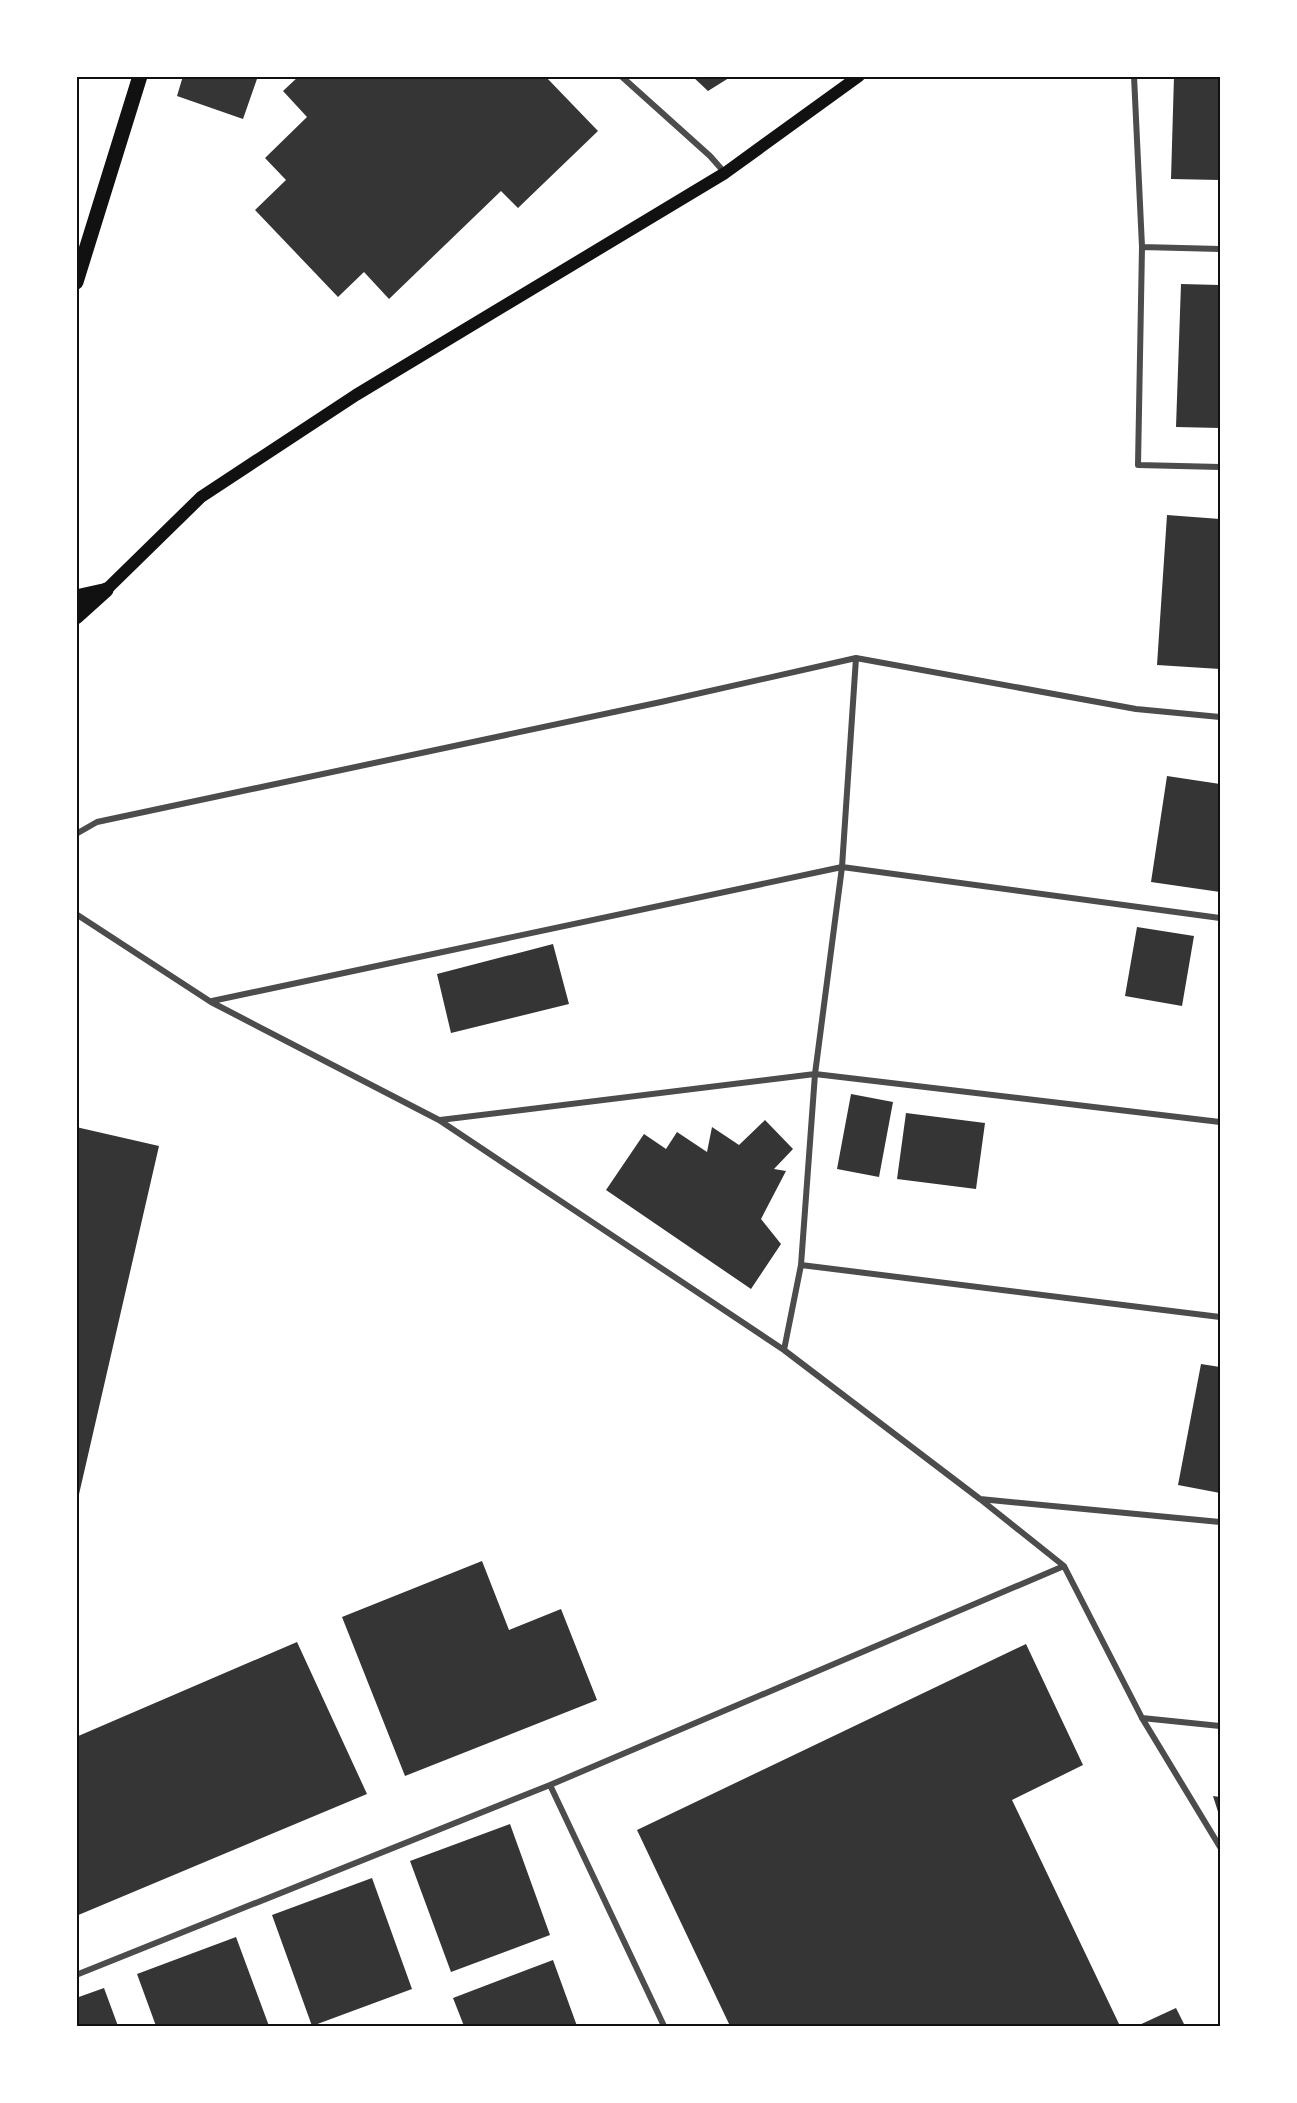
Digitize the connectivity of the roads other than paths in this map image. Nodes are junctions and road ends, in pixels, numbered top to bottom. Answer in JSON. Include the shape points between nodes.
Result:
{"nodes":[{"id":1,"x":140,"y":76,"type":"edge"},
{"id":2,"x":621,"y":76,"type":"edge"},
{"id":3,"x":1134,"y":76,"type":"edge"},
{"id":4,"x":854,"y":78,"type":"edge"},
{"id":5,"x":725,"y":173,"type":"junction"},
{"id":6,"x":1142,"y":248,"type":"junction"},
{"id":7,"x":1221,"y":249,"type":"edge"},
{"id":8,"x":76,"y":282,"type":"edge"},
{"id":9,"x":1221,"y":467,"type":"edge"},
{"id":10,"x":106,"y":590,"type":"junction"},
{"id":11,"x":76,"y":597,"type":"edge"},
{"id":12,"x":76,"y":617,"type":"edge"},
{"id":13,"x":856,"y":658,"type":"junction"},
{"id":14,"x":1221,"y":717,"type":"edge"},
{"id":15,"x":76,"y":834,"type":"edge"},
{"id":16,"x":842,"y":867,"type":"junction"},
{"id":17,"x":76,"y":914,"type":"edge"},
{"id":18,"x":1221,"y":918,"type":"edge"},
{"id":19,"x":212,"y":1002,"type":"junction"},
{"id":20,"x":815,"y":1074,"type":"junction"},
{"id":21,"x":439,"y":1120,"type":"junction"},
{"id":22,"x":1221,"y":1122,"type":"edge"},
{"id":23,"x":801,"y":1265,"type":"junction"},
{"id":24,"x":1221,"y":1317,"type":"edge"},
{"id":25,"x":784,"y":1350,"type":"junction"},
{"id":26,"x":980,"y":1499,"type":"junction"},
{"id":27,"x":1221,"y":1522,"type":"edge"},
{"id":28,"x":1064,"y":1566,"type":"junction"},
{"id":29,"x":1142,"y":1718,"type":"junction"},
{"id":30,"x":1221,"y":1726,"type":"edge"},
{"id":31,"x":550,"y":1785,"type":"junction"},
{"id":32,"x":1221,"y":1847,"type":"edge"},
{"id":33,"x":76,"y":1975,"type":"edge"},
{"id":34,"x":664,"y":2026,"type":"edge"}],
"edges":[{"from":1,"to":8,"type":"main road"},
{"from":2,"to":5,"type":"street"},
{"from":3,"to":6,"type":"street"},
{"from":4,"to":5,"type":"main road"},
{"from":5,"to":10,"type":"main road","via":[[356,394],[201,497]]},
{"from":6,"to":7,"type":"street"},
{"from":6,"to":9,"type":"street","via":[[1138,465]]},
{"from":10,"to":11,"type":"main road"},
{"from":10,"to":12,"type":"main road"},
{"from":13,"to":14,"type":"street","via":[[1136,709]]},
{"from":13,"to":15,"type":"street","via":[[97,822]]},
{"from":13,"to":16,"type":"street"},
{"from":16,"to":18,"type":"street"},
{"from":16,"to":19,"type":"street"},
{"from":16,"to":20,"type":"street"},
{"from":17,"to":19,"type":"street"},
{"from":19,"to":21,"type":"street"},
{"from":20,"to":21,"type":"street"},
{"from":20,"to":22,"type":"street"},
{"from":20,"to":23,"type":"street"},
{"from":21,"to":25,"type":"street"},
{"from":23,"to":24,"type":"street"},
{"from":23,"to":25,"type":"street"},
{"from":25,"to":26,"type":"street"},
{"from":26,"to":27,"type":"street"},
{"from":26,"to":28,"type":"street"},
{"from":28,"to":29,"type":"street"},
{"from":28,"to":31,"type":"street"},
{"from":29,"to":30,"type":"street"},
{"from":29,"to":32,"type":"street"},
{"from":31,"to":33,"type":"street"},
{"from":31,"to":34,"type":"street"}]}
